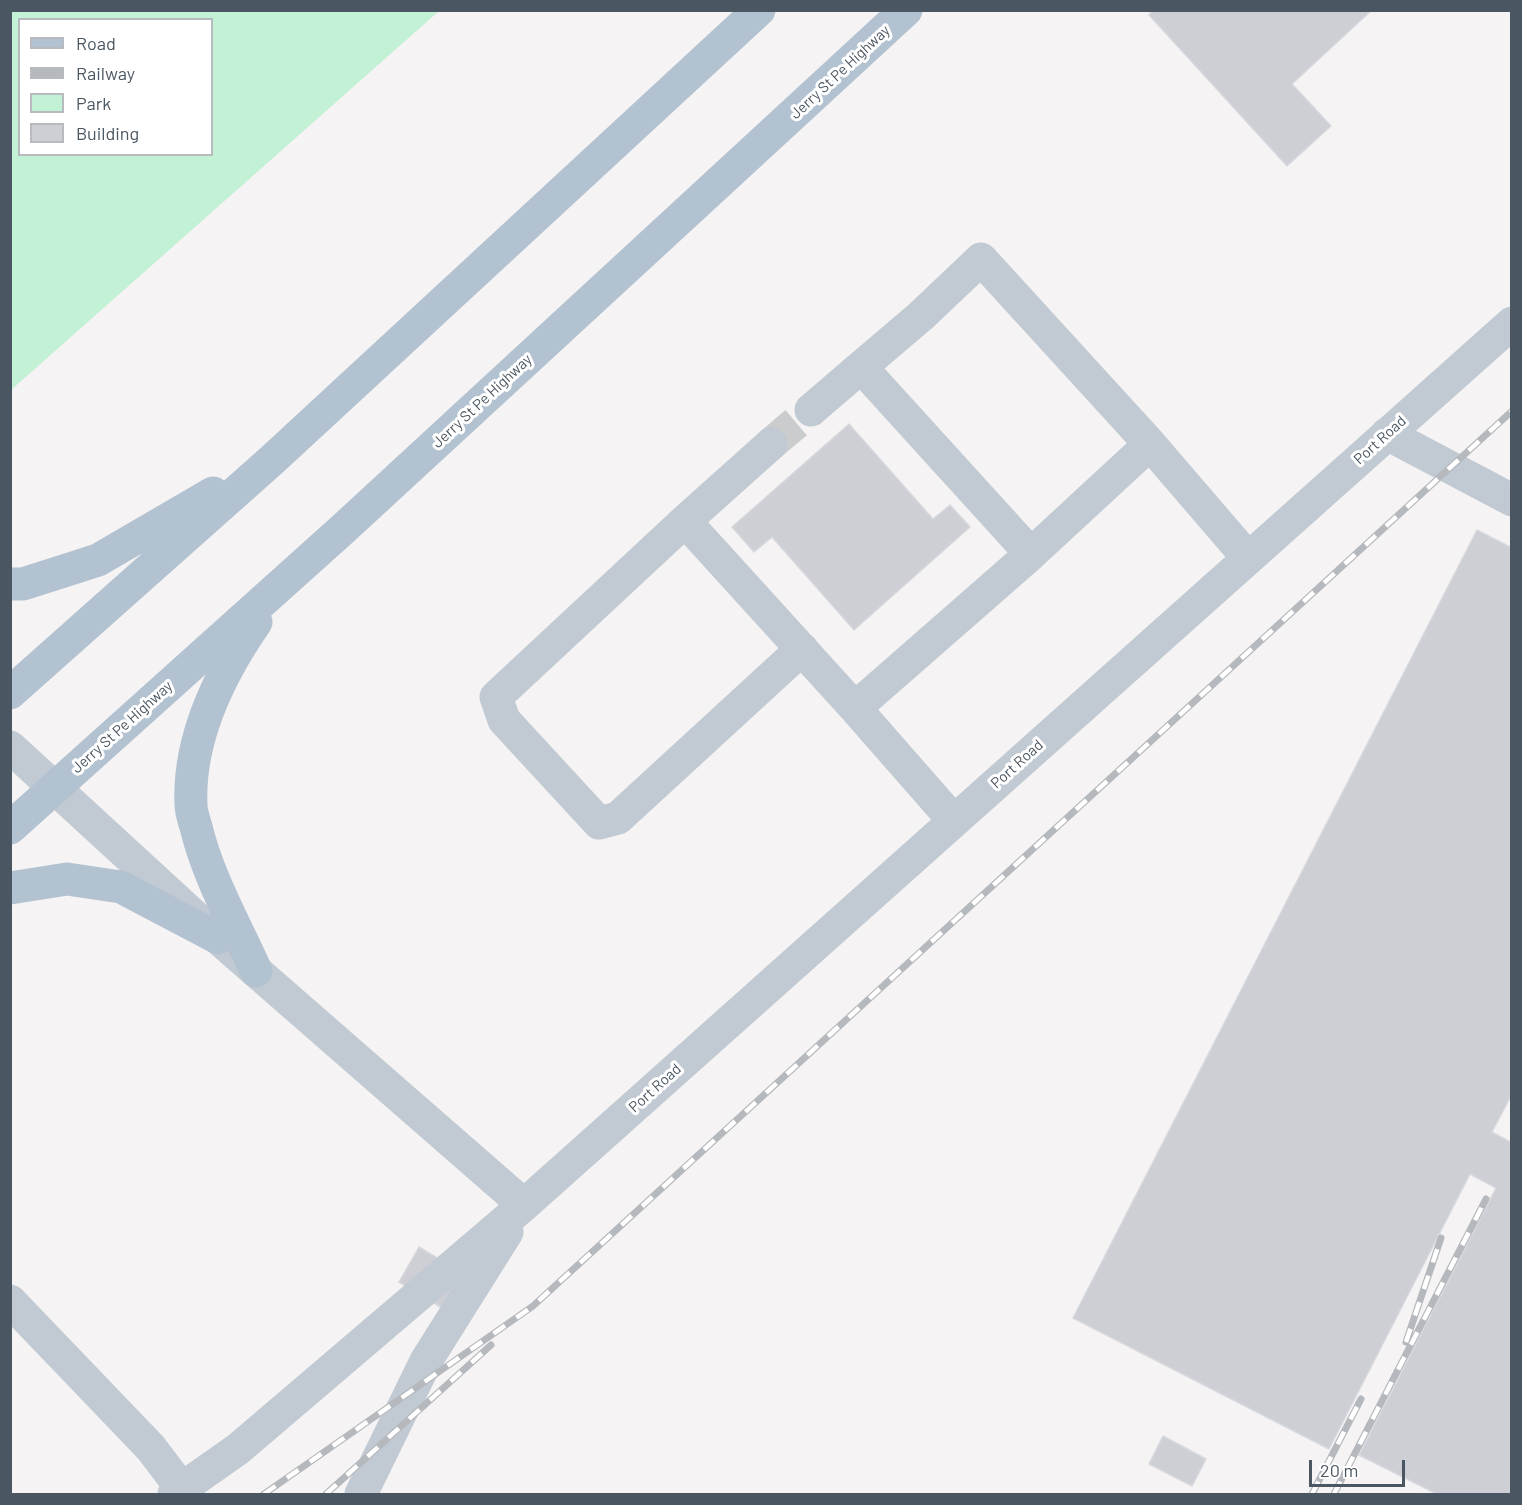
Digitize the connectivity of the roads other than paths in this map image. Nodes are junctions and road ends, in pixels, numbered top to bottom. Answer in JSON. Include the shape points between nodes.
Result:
{"nodes":[{"id":1,"x":759,"y":10,"type":"edge"},
{"id":2,"x":906,"y":10,"type":"edge"},
{"id":3,"x":1512,"y":323,"type":"edge"},
{"id":4,"x":861,"y":367,"type":"junction"},
{"id":5,"x":811,"y":410,"type":"tunnel mouth"},
{"id":6,"x":1387,"y":434,"type":"junction"},
{"id":7,"x":771,"y":444,"type":"tunnel mouth"},
{"id":8,"x":1150,"y":444,"type":"junction"},
{"id":9,"x":272,"y":460,"type":"junction"},
{"id":10,"x":1512,"y":500,"type":"edge"},
{"id":11,"x":685,"y":521,"type":"junction"},
{"id":12,"x":343,"y":529,"type":"junction"},
{"id":13,"x":1031,"y":554,"type":"junction"},
{"id":14,"x":1248,"y":558,"type":"junction"},
{"id":15,"x":10,"y":584,"type":"edge"},
{"id":16,"x":802,"y":649,"type":"junction"},
{"id":17,"x":10,"y":693,"type":"edge"},
{"id":18,"x":855,"y":708,"type":"junction"},
{"id":19,"x":10,"y":747,"type":"edge"},
{"id":20,"x":55,"y":787,"type":"junction"},
{"id":21,"x":954,"y":821,"type":"junction"},
{"id":22,"x":10,"y":828,"type":"edge"},
{"id":23,"x":10,"y":888,"type":"edge"},
{"id":24,"x":218,"y":939,"type":"junction"},
{"id":25,"x":256,"y":971,"type":"junction"},
{"id":26,"x":524,"y":1205,"type":"junction"},
{"id":27,"x":10,"y":1301,"type":"edge"},
{"id":28,"x":178,"y":1492,"type":"edge"},
{"id":29,"x":361,"y":1494,"type":"edge"}],
"edges":[{"from":1,"to":9,"type":"main road"},
{"from":2,"to":12,"type":"main road","name":"Jerry St Pe Highway"},
{"from":3,"to":6,"type":"street","name":"Port Road"},
{"from":4,"to":5,"type":"street"},
{"from":4,"to":8,"type":"street","via":[[981,259]]},
{"from":4,"to":13,"type":"street"},
{"from":6,"to":10,"type":"street"},
{"from":6,"to":14,"type":"street","name":"Port Road"},
{"from":7,"to":11,"type":"street"},
{"from":8,"to":13,"type":"street"},
{"from":8,"to":14,"type":"street"},
{"from":9,"to":15,"type":"main road","via":[[98,560],[23,584]]},
{"from":9,"to":17,"type":"main road"},
{"from":11,"to":16,"type":"street"},
{"from":11,"to":16,"type":"street","via":[[496,697],[504,720],[599,823],[618,818]]},
{"from":12,"to":20,"type":"main road","name":"Jerry St Pe Highway"},
{"from":12,"to":25,"type":"main road","via":[[255,623],[204,718],[194,768],[191,806],[202,851]]},
{"from":13,"to":18,"type":"street"},
{"from":14,"to":21,"type":"street","name":"Port Road"},
{"from":16,"to":18,"type":"street"},
{"from":18,"to":21,"type":"street"},
{"from":19,"to":20,"type":"street"},
{"from":20,"to":22,"type":"main road","name":"Jerry St Pe Highway"},
{"from":20,"to":24,"type":"street"},
{"from":21,"to":26,"type":"street","name":"Port Road"},
{"from":23,"to":24,"type":"main road","via":[[67,879],[121,887]]},
{"from":24,"to":25,"type":"street"},
{"from":25,"to":26,"type":"street"},
{"from":26,"to":28,"type":"street","via":[[238,1449]]},
{"from":26,"to":29,"type":"street","via":[[426,1361]]},
{"from":27,"to":28,"type":"street","via":[[151,1448]]}]}
